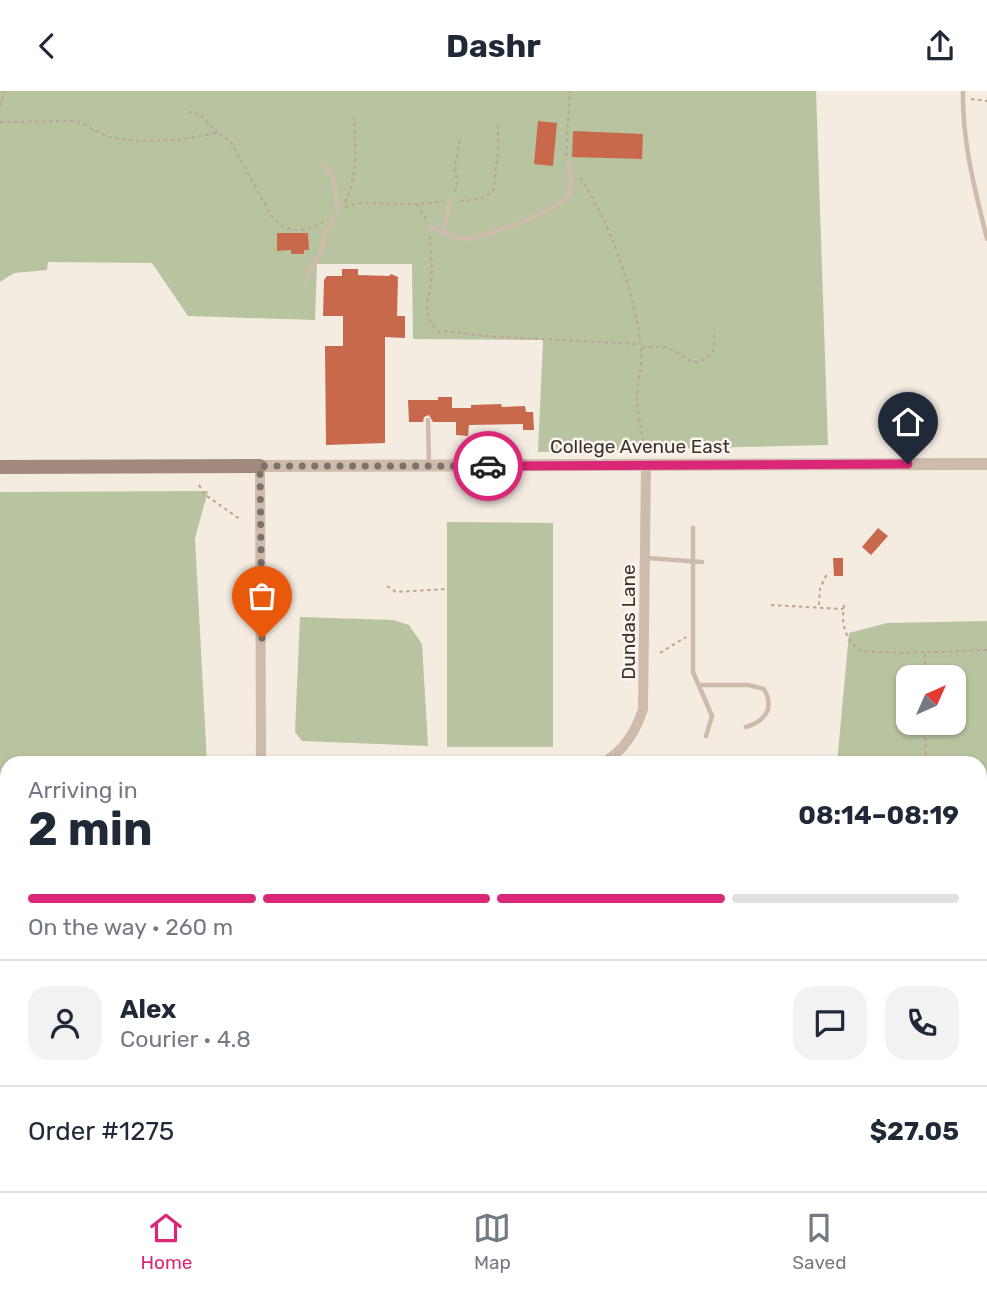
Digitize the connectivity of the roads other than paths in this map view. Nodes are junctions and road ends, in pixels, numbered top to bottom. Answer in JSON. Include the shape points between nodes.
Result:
{"nodes":[{"id":1,"x":963,"y":91,"type":"edge"},
{"id":2,"x":323,"y":163,"type":"dead end"},
{"id":3,"x":569,"y":163,"type":"road end"},
{"id":4,"x":452,"y":199,"type":"road end"},
{"id":5,"x":338,"y":211,"type":"road end"},
{"id":6,"x":332,"y":216,"type":"road end"},
{"id":7,"x":430,"y":227,"type":"road end"},
{"id":8,"x":443,"y":230,"type":"junction"},
{"id":9,"x":987,"y":239,"type":"edge"},
{"id":10,"x":306,"y":281,"type":"dead end"},
{"id":11,"x":428,"y":420,"type":"dead end"},
{"id":12,"x":987,"y":464,"type":"edge"},
{"id":13,"x":646,"y":465,"type":"junction"},
{"id":14,"x":260,"y":466,"type":"junction"},
{"id":15,"x":0,"y":467,"type":"edge"},
{"id":16,"x":429,"y":467,"type":"junction"},
{"id":17,"x":693,"y":528,"type":"dead end"},
{"id":18,"x":646,"y":558,"type":"junction"},
{"id":19,"x":694,"y":562,"type":"junction"},
{"id":20,"x":702,"y":562,"type":"dead end"},
{"id":21,"x":700,"y":685,"type":"junction"},
{"id":22,"x":746,"y":727,"type":"dead end"},
{"id":23,"x":706,"y":736,"type":"dead end"},
{"id":24,"x":261,"y":756,"type":"edge"},
{"id":25,"x":611,"y":756,"type":"edge"}],
"edges":[{"from":1,"to":9,"type":"lane","via":[[970,166]]},
{"from":2,"to":5,"type":"lane","via":[[333,177]]},
{"from":3,"to":8,"type":"lane","via":[[567,197],[547,209],[501,231],[464,239]]},
{"from":4,"to":8,"type":"lane"},
{"from":6,"to":10,"type":"lane","via":[[321,254]]},
{"from":7,"to":8,"type":"lane"},
{"from":11,"to":16,"type":"lane"},
{"from":12,"to":13,"type":"street","name":"College Avenue East"},
{"from":13,"to":16,"type":"street","name":"College Avenue East"},
{"from":13,"to":18,"type":"street","name":"Dundas Lane"},
{"from":14,"to":15,"type":"main road","name":"College Avenue East"},
{"from":14,"to":16,"type":"street","name":"College Avenue East"},
{"from":14,"to":24,"type":"street"},
{"from":17,"to":19,"type":"lane"},
{"from":18,"to":19,"type":"lane"},
{"from":18,"to":25,"type":"street","name":"Dundas Lane","via":[[643,709],[623,747]]},
{"from":19,"to":20,"type":"lane"},
{"from":19,"to":21,"type":"lane","via":[[693,672]]},
{"from":21,"to":22,"type":"lane","via":[[764,689],[769,710],[760,722]]},
{"from":21,"to":23,"type":"lane","via":[[712,716]]}]}
